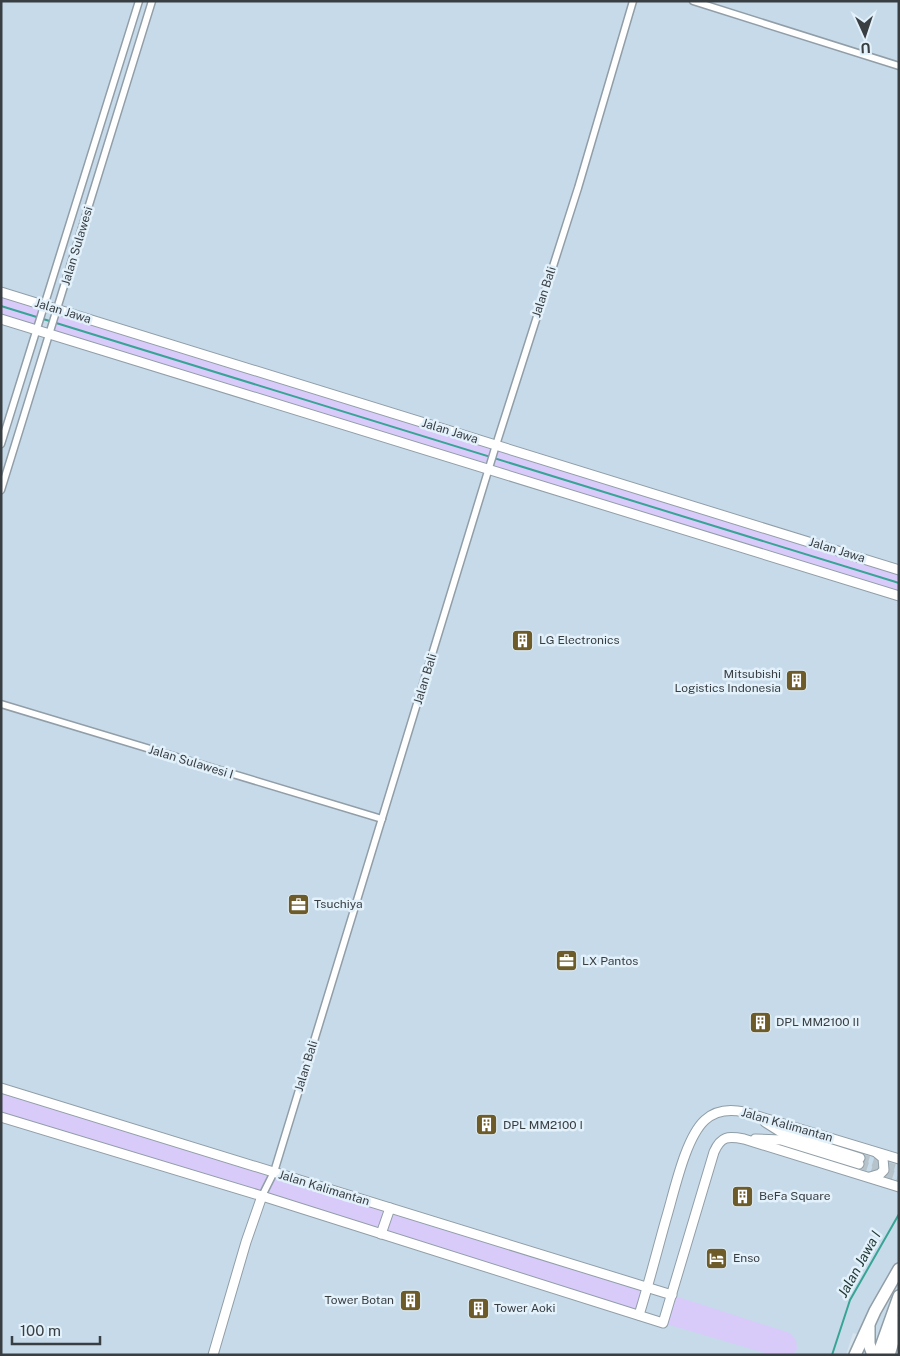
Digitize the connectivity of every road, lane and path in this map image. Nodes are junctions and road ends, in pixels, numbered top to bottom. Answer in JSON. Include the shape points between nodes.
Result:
{"nodes":[{"id":1,"x":139,"y":1,"type":"edge"},
{"id":2,"x":152,"y":1,"type":"edge"},
{"id":3,"x":633,"y":1,"type":"edge"},
{"id":4,"x":693,"y":1,"type":"edge"},
{"id":5,"x":899,"y":66,"type":"edge"},
{"id":6,"x":1,"y":292,"type":"edge"},
{"id":7,"x":44,"y":308,"type":"junction"},
{"id":8,"x":56,"y":312,"type":"junction"},
{"id":9,"x":1,"y":319,"type":"edge"},
{"id":10,"x":38,"y":328,"type":"junction"},
{"id":11,"x":50,"y":332,"type":"junction"},
{"id":12,"x":1,"y":444,"type":"edge"},
{"id":13,"x":495,"y":447,"type":"junction"},
{"id":14,"x":490,"y":466,"type":"junction"},
{"id":15,"x":1,"y":490,"type":"edge"},
{"id":16,"x":899,"y":570,"type":"edge"},
{"id":17,"x":899,"y":596,"type":"edge"},
{"id":18,"x":1,"y":704,"type":"edge"},
{"id":19,"x":382,"y":819,"type":"junction"},
{"id":20,"x":1,"y":1088,"type":"edge"},
{"id":21,"x":752,"y":1114,"type":"junction"},
{"id":22,"x":1,"y":1117,"type":"edge"},
{"id":23,"x":744,"y":1139,"type":"junction"},
{"id":24,"x":875,"y":1151,"type":"junction"},
{"id":25,"x":899,"y":1159,"type":"edge"},
{"id":26,"x":274,"y":1172,"type":"junction"},
{"id":27,"x":866,"y":1176,"type":"junction"},
{"id":28,"x":899,"y":1186,"type":"edge"},
{"id":29,"x":262,"y":1196,"type":"junction"},
{"id":30,"x":390,"y":1208,"type":"junction"},
{"id":31,"x":382,"y":1234,"type":"junction"},
{"id":32,"x":899,"y":1270,"type":"edge"},
{"id":33,"x":647,"y":1288,"type":"junction"},
{"id":34,"x":672,"y":1296,"type":"junction"},
{"id":35,"x":899,"y":1296,"type":"edge"},
{"id":36,"x":639,"y":1315,"type":"junction"},
{"id":37,"x":899,"y":1321,"type":"edge"},
{"id":38,"x":869,"y":1324,"type":"junction"},
{"id":39,"x":899,"y":1336,"type":"edge"},
{"id":40,"x":213,"y":1355,"type":"edge"},
{"id":41,"x":855,"y":1355,"type":"edge"},
{"id":42,"x":873,"y":1355,"type":"edge"},
{"id":43,"x":878,"y":1355,"type":"edge"},
{"id":44,"x":889,"y":1355,"type":"edge"},
{"id":45,"x":893,"y":1355,"type":"edge"}],
"edges":[{"from":1,"to":7,"type":"street","name":"Jalan Sulawesi"},
{"from":2,"to":8,"type":"street","name":"Jalan Sulawesi"},
{"from":3,"to":13,"type":"street","name":"Jalan Bali","via":[[578,188]]},
{"from":4,"to":5,"type":"street"},
{"from":6,"to":7,"type":"street","name":"Jalan Jawa"},
{"from":7,"to":8,"type":"street","name":"Jalan Jawa"},
{"from":7,"to":10,"type":"street","name":"Jalan Sulawesi"},
{"from":8,"to":11,"type":"street","name":"Jalan Sulawesi"},
{"from":8,"to":13,"type":"street","name":"Jalan Jawa"},
{"from":9,"to":10,"type":"street","name":"Jalan Jawa"},
{"from":10,"to":11,"type":"street","name":"Jalan Jawa"},
{"from":10,"to":12,"type":"street","name":"Jalan Sulawesi"},
{"from":11,"to":14,"type":"street","name":"Jalan Jawa"},
{"from":11,"to":15,"type":"street","name":"Jalan Sulawesi"},
{"from":13,"to":14,"type":"street","name":"Jalan Bali"},
{"from":13,"to":16,"type":"street","name":"Jalan Jawa"},
{"from":14,"to":17,"type":"street","name":"Jalan Jawa"},
{"from":14,"to":19,"type":"street","name":"Jalan Bali"},
{"from":18,"to":19,"type":"street","name":"Jalan Sulawesi I"},
{"from":19,"to":26,"type":"street","name":"Jalan Bali"},
{"from":20,"to":26,"type":"street","name":"Jalan Kalimantan"},
{"from":21,"to":23,"type":"street","via":[[784,1134],[859,1162],[781,1140]]},
{"from":21,"to":24,"type":"street","name":"Jalan Kalimantan"},
{"from":21,"to":33,"type":"street","name":"Jalan Kalimantan","via":[[732,1110],[718,1112],[705,1119],[697,1129],[676,1182]]},
{"from":22,"to":29,"type":"street","name":"Jalan Kalimantan"},
{"from":23,"to":27,"type":"street","name":"Jalan Kalimantan"},
{"from":23,"to":34,"type":"street","name":"Jalan Kalimantan","via":[[732,1137],[718,1144]]},
{"from":24,"to":25,"type":"street","name":"Jalan Kalimantan"},
{"from":24,"to":27,"type":"street","via":[[883,1158],[884,1170],[876,1176]]},
{"from":26,"to":29,"type":"street","name":"Jalan Bali"},
{"from":26,"to":30,"type":"street","name":"Jalan Kalimantan"},
{"from":27,"to":28,"type":"street","name":"Jalan Kalimantan"},
{"from":29,"to":31,"type":"street","name":"Jalan Kalimantan"},
{"from":29,"to":40,"type":"street","name":"Jalan Bali"},
{"from":30,"to":31,"type":"street"},
{"from":30,"to":33,"type":"street","name":"Jalan Kalimantan"},
{"from":31,"to":36,"type":"street","name":"Jalan Kalimantan"},
{"from":32,"to":38,"type":"highway"},
{"from":33,"to":34,"type":"street","name":"Jalan Kalimantan"},
{"from":33,"to":36,"type":"street","name":"Jalan Kalimantan"},
{"from":34,"to":36,"type":"street","name":"Jalan Kalimantan","via":[[663,1323]]},
{"from":35,"to":43,"type":"highway"},
{"from":37,"to":44,"type":"highway"},
{"from":38,"to":41,"type":"highway"},
{"from":38,"to":42,"type":"highway","via":[[869,1344]]},
{"from":39,"to":45,"type":"highway"}]}
